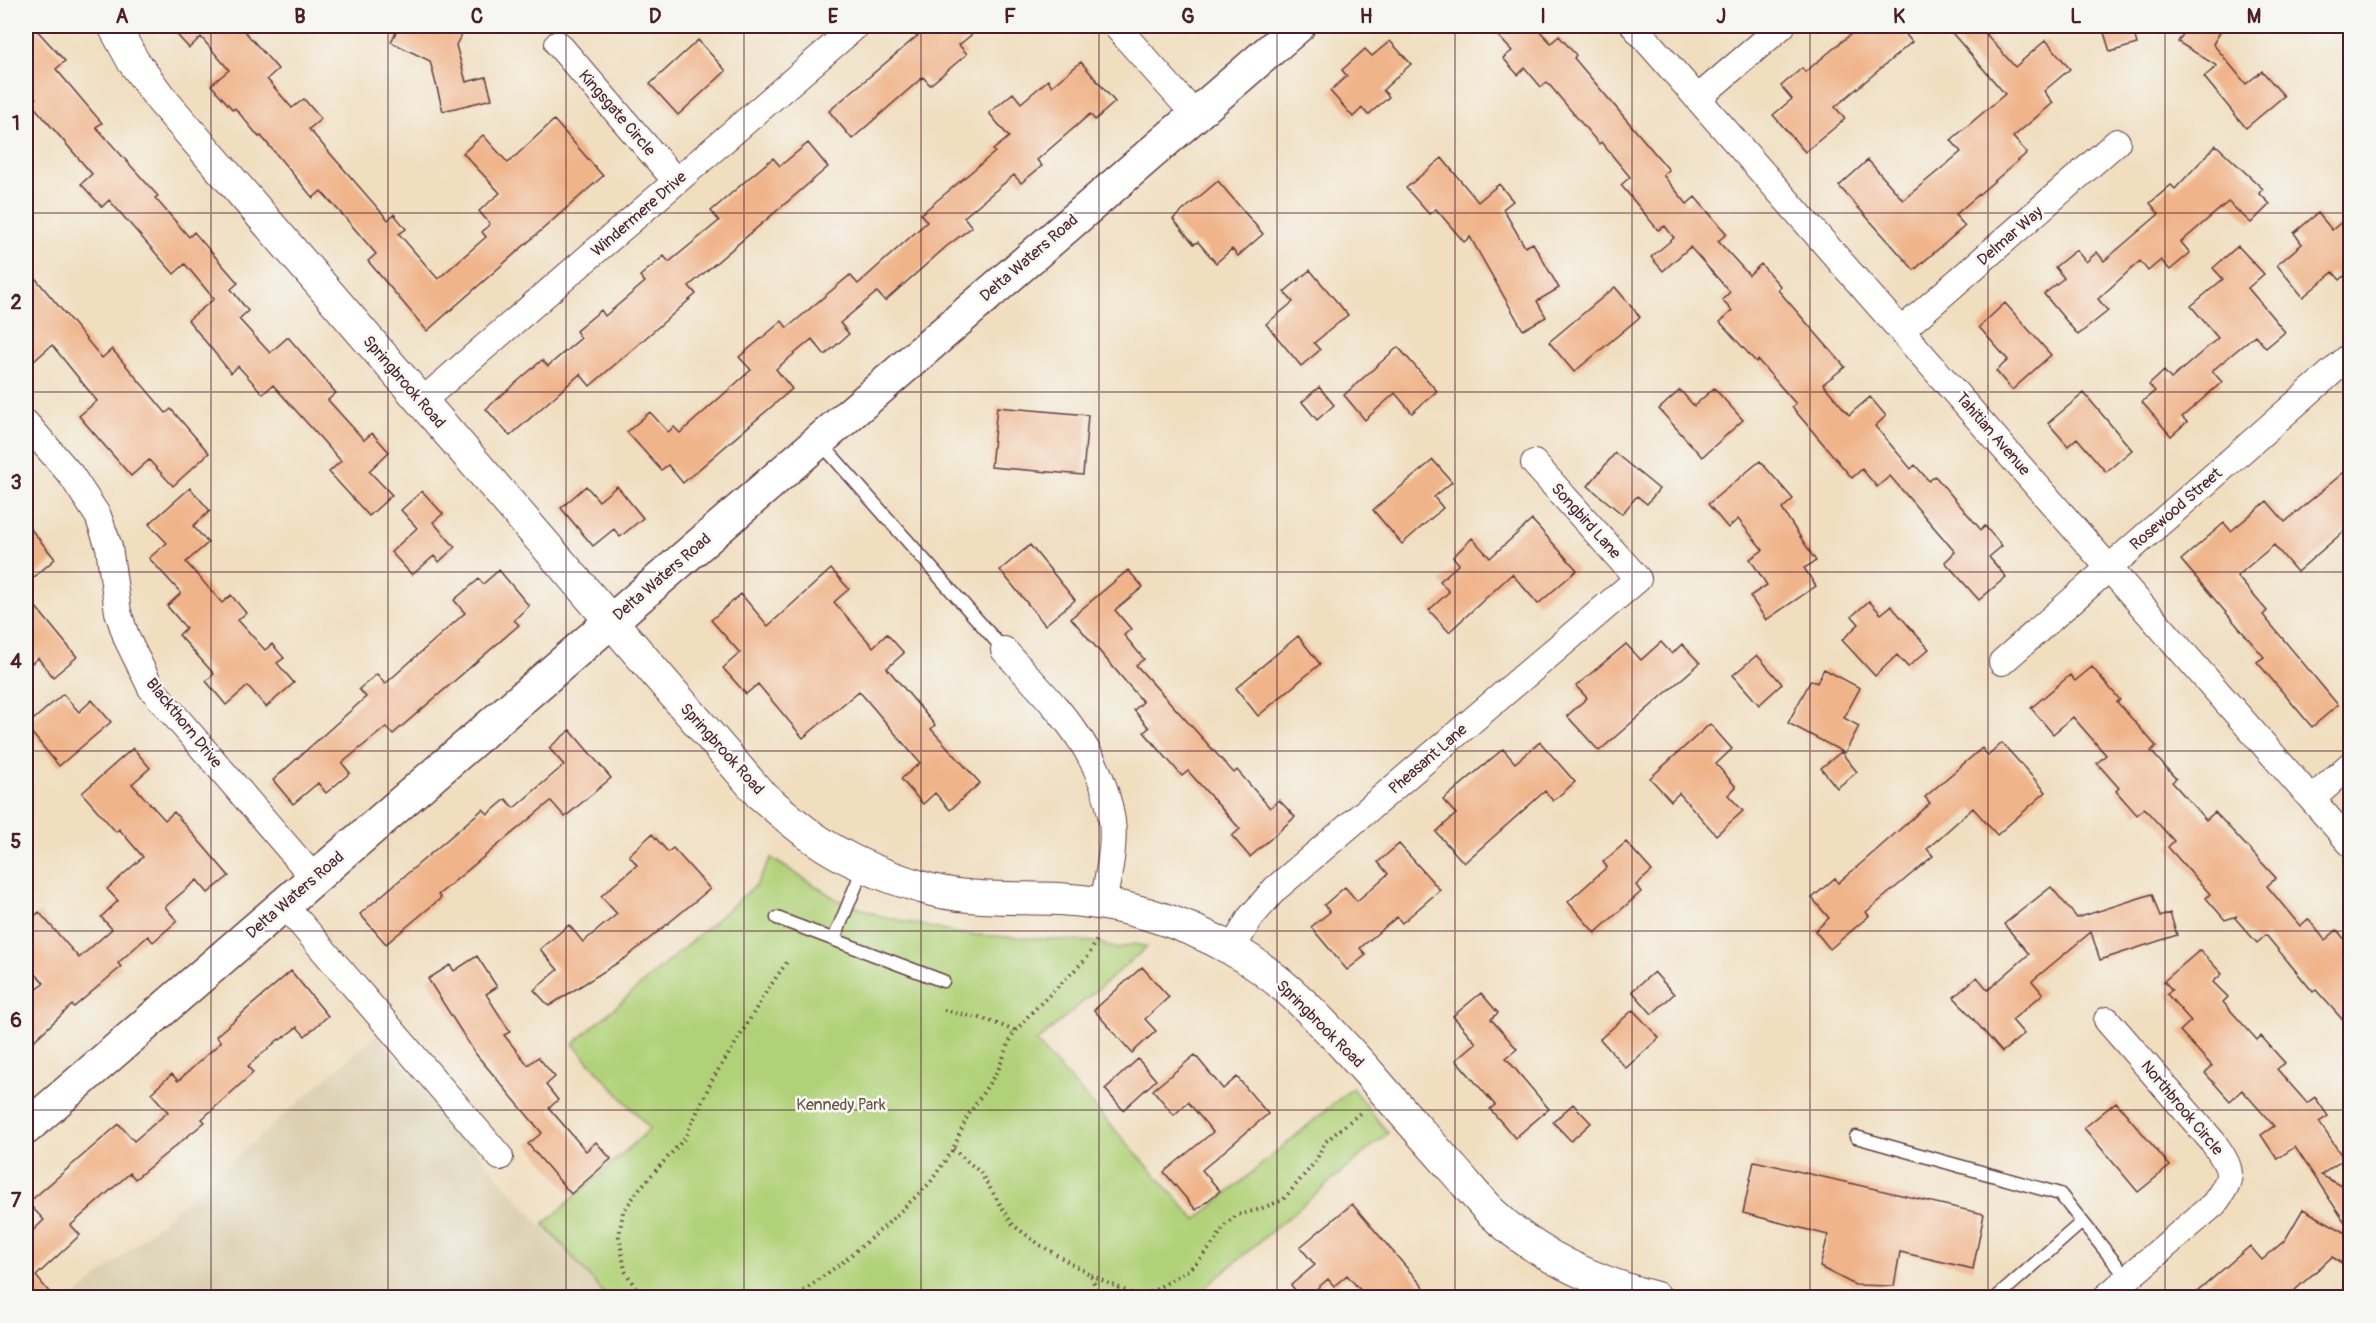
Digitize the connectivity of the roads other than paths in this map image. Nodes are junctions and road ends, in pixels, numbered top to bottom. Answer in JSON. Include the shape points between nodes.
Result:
{"nodes":[{"id":1,"x":114,"y":26,"type":"edge"},
{"id":2,"x":856,"y":26,"type":"edge"},
{"id":3,"x":1116,"y":26,"type":"edge"},
{"id":4,"x":1298,"y":26,"type":"edge"},
{"id":5,"x":1634,"y":26,"type":"edge"},
{"id":6,"x":1782,"y":26,"type":"edge"},
{"id":7,"x":558,"y":44,"type":"dead end"},
{"id":8,"x":1698,"y":98,"type":"junction"},
{"id":9,"x":1195,"y":115,"type":"junction"},
{"id":10,"x":2117,"y":142,"type":"dead end"},
{"id":11,"x":676,"y":181,"type":"junction"},
{"id":12,"x":1902,"y":330,"type":"junction"},
{"id":13,"x":2350,"y":356,"type":"edge"},
{"id":14,"x":422,"y":402,"type":"junction"},
{"id":15,"x":26,"y":424,"type":"edge"},
{"id":16,"x":819,"y":441,"type":"junction"},
{"id":17,"x":1534,"y":463,"type":"dead end"},
{"id":18,"x":2110,"y":567,"type":"junction"},
{"id":19,"x":1638,"y":579,"type":"joint"},
{"id":20,"x":610,"y":622,"type":"junction"},
{"id":21,"x":1004,"y":650,"type":"joint"},
{"id":22,"x":2002,"y":662,"type":"dead end"},
{"id":23,"x":2350,"y":765,"type":"edge"},
{"id":24,"x":2312,"y":799,"type":"junction"},
{"id":25,"x":2350,"y":843,"type":"edge"},
{"id":26,"x":864,"y":866,"type":"junction"},
{"id":27,"x":314,"y":878,"type":"junction"},
{"id":28,"x":1103,"y":903,"type":"junction"},
{"id":29,"x":284,"y":904,"type":"junction"},
{"id":30,"x":777,"y":918,"type":"dead end"},
{"id":31,"x":834,"y":939,"type":"junction"},
{"id":32,"x":1232,"y":949,"type":"junction"},
{"id":33,"x":943,"y":981,"type":"dead end"},
{"id":34,"x":2107,"y":1020,"type":"dead end"},
{"id":35,"x":26,"y":1128,"type":"edge"},
{"id":36,"x":1856,"y":1137,"type":"dead end"},
{"id":37,"x":500,"y":1157,"type":"dead end"},
{"id":38,"x":2082,"y":1221,"type":"junction"},
{"id":39,"x":2128,"y":1278,"type":"junction"},
{"id":40,"x":1625,"y":1294,"type":"edge"},
{"id":41,"x":1656,"y":1298,"type":"edge"},
{"id":42,"x":1996,"y":1298,"type":"edge"},
{"id":43,"x":2105,"y":1298,"type":"edge"}],
"edges":[{"from":1,"to":14,"type":"street","name":"Springbrook Road","via":[[161,99]]},
{"from":2,"to":11,"type":"street","name":"Windermere Drive"},
{"from":3,"to":9,"type":"street"},
{"from":4,"to":9,"type":"main road","name":"Delta Waters Road"},
{"from":5,"to":8,"type":"street","name":"Tahitian Avenue"},
{"from":6,"to":8,"type":"street"},
{"from":7,"to":11,"type":"street","name":"Kingsgate Circle"},
{"from":8,"to":12,"type":"street","name":"Tahitian Avenue"},
{"from":9,"to":16,"type":"main road","name":"Delta Waters Road"},
{"from":10,"to":12,"type":"street","name":"Delmar Way"},
{"from":11,"to":14,"type":"street","name":"Windermere Drive"},
{"from":12,"to":18,"type":"street","name":"Tahitian Avenue"},
{"from":13,"to":18,"type":"street","name":"Rosewood Street"},
{"from":14,"to":20,"type":"street","name":"Springbrook Road"},
{"from":15,"to":27,"type":"street","name":"Blackthorn Drive","via":[[71,475],[98,516],[109,547],[118,612],[152,688]]},
{"from":16,"to":20,"type":"main road","name":"Delta Waters Road"},
{"from":16,"to":21,"type":"lane"},
{"from":17,"to":19,"type":"street","name":"Songbird Lane"},
{"from":18,"to":22,"type":"street","name":"Rosewood Street"},
{"from":18,"to":24,"type":"street","name":"Tahitian Avenue"},
{"from":19,"to":32,"type":"street","name":"Pheasant Lane","via":[[1275,889],[1250,918]]},
{"from":20,"to":26,"type":"street","name":"Springbrook Road","via":[[760,794],[815,838]]},
{"from":20,"to":27,"type":"main road","name":"Delta Waters Road"},
{"from":21,"to":28,"type":"street","via":[[1084,741],[1102,780],[1112,823],[1111,864]]},
{"from":23,"to":24,"type":"street"},
{"from":24,"to":25,"type":"street","name":"Tahitian Avenue"},
{"from":26,"to":28,"type":"street","name":"Springbrook Road","via":[[922,888],[985,898]]},
{"from":26,"to":31,"type":"lane"},
{"from":27,"to":29,"type":"main road","name":"Delta Waters Road"},
{"from":28,"to":32,"type":"street","name":"Springbrook Road","via":[[1173,922]]},
{"from":29,"to":35,"type":"main road","name":"Delta Waters Road"},
{"from":29,"to":37,"type":"street"},
{"from":30,"to":31,"type":"lane"},
{"from":31,"to":33,"type":"lane"},
{"from":32,"to":40,"type":"street","name":"Springbrook Road","via":[[1296,995],[1491,1212],[1531,1244]]},
{"from":34,"to":39,"type":"street","name":"Northbrook Circle","via":[[2213,1142],[2230,1173],[2226,1188],[2214,1204]]},
{"from":36,"to":38,"type":"lane","via":[[2060,1194]]},
{"from":38,"to":39,"type":"lane"},
{"from":38,"to":42,"type":"lane"},
{"from":39,"to":43,"type":"street","name":"Northbrook Circle"},
{"from":40,"to":41,"type":"street","name":"Springbrook Road"}]}
